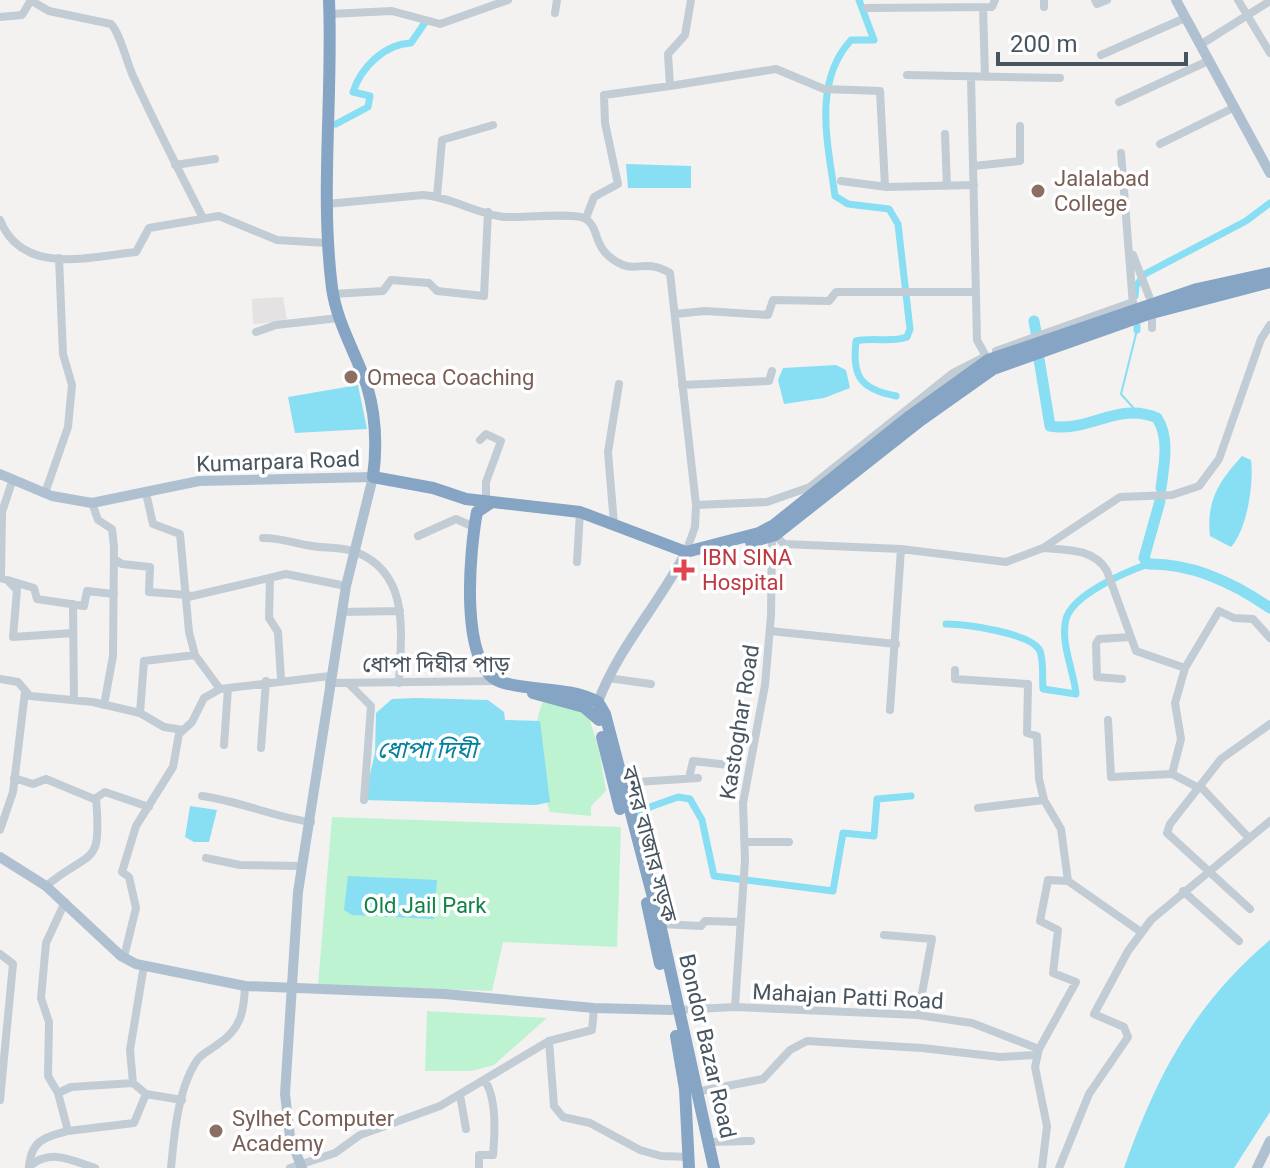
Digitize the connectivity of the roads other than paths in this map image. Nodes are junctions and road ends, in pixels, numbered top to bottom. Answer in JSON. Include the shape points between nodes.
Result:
{"nodes":[{"id":1,"x":329,"y":0,"type":"edge"},
{"id":2,"x":508,"y":0,"type":"edge"},
{"id":3,"x":557,"y":0,"type":"edge"},
{"id":4,"x":691,"y":0,"type":"edge"},
{"id":5,"x":995,"y":0,"type":"edge"},
{"id":6,"x":1095,"y":0,"type":"edge"},
{"id":7,"x":1107,"y":0,"type":"edge"},
{"id":8,"x":1176,"y":0,"type":"edge"},
{"id":9,"x":1238,"y":0,"type":"edge"},
{"id":10,"x":30,"y":1,"type":"edge"},
{"id":11,"x":1270,"y":1,"type":"edge"},
{"id":12,"x":983,"y":7,"type":"junction"},
{"id":13,"x":867,"y":8,"type":"dead end"},
{"id":14,"x":555,"y":13,"type":"dead end"},
{"id":15,"x":330,"y":14,"type":"junction"},
{"id":16,"x":1247,"y":15,"type":"junction"},
{"id":17,"x":0,"y":17,"type":"edge"},
{"id":18,"x":1185,"y":18,"type":"junction"},
{"id":19,"x":1200,"y":45,"type":"junction"},
{"id":20,"x":1270,"y":53,"type":"edge"},
{"id":21,"x":1101,"y":55,"type":"dead end"},
{"id":22,"x":1208,"y":61,"type":"junction"},
{"id":23,"x":907,"y":75,"type":"dead end"},
{"id":24,"x":971,"y":77,"type":"junction"},
{"id":25,"x":985,"y":77,"type":"junction"},
{"id":26,"x":1060,"y":78,"type":"dead end"},
{"id":27,"x":670,"y":86,"type":"junction"},
{"id":28,"x":1119,"y":102,"type":"dead end"},
{"id":29,"x":1233,"y":108,"type":"junction"},
{"id":30,"x":493,"y":125,"type":"dead end"},
{"id":31,"x":1020,"y":126,"type":"dead end"},
{"id":32,"x":945,"y":134,"type":"dead end"},
{"id":33,"x":1160,"y":144,"type":"dead end"},
{"id":34,"x":1121,"y":153,"type":"dead end"},
{"id":35,"x":215,"y":159,"type":"dead end"},
{"id":36,"x":175,"y":165,"type":"junction"},
{"id":37,"x":974,"y":166,"type":"junction"},
{"id":38,"x":1270,"y":173,"type":"edge"},
{"id":39,"x":841,"y":181,"type":"dead end"},
{"id":40,"x":974,"y":185,"type":"junction"},
{"id":41,"x":885,"y":186,"type":"junction"},
{"id":42,"x":947,"y":186,"type":"junction"},
{"id":43,"x":437,"y":196,"type":"junction"},
{"id":44,"x":327,"y":204,"type":"junction"},
{"id":45,"x":1125,"y":207,"type":"junction"},
{"id":46,"x":488,"y":212,"type":"junction"},
{"id":47,"x":203,"y":218,"type":"junction"},
{"id":48,"x":586,"y":218,"type":"junction"},
{"id":49,"x":0,"y":220,"type":"edge"},
{"id":50,"x":2,"y":232,"type":"edge"},
{"id":51,"x":327,"y":243,"type":"junction"},
{"id":52,"x":59,"y":258,"type":"junction"},
{"id":53,"x":1270,"y":273,"type":"edge"},
{"id":54,"x":1270,"y":282,"type":"edge"},
{"id":55,"x":975,"y":292,"type":"junction"},
{"id":56,"x":333,"y":294,"type":"junction"},
{"id":57,"x":1149,"y":296,"type":"dead end"},
{"id":58,"x":1133,"y":306,"type":"junction"},
{"id":59,"x":675,"y":314,"type":"junction"},
{"id":60,"x":339,"y":318,"type":"junction"},
{"id":61,"x":1270,"y":325,"type":"edge"},
{"id":62,"x":256,"y":332,"type":"dead end"},
{"id":63,"x":989,"y":362,"type":"junction"},
{"id":64,"x":772,"y":371,"type":"dead end"},
{"id":65,"x":619,"y":384,"type":"dead end"},
{"id":66,"x":682,"y":385,"type":"junction"},
{"id":67,"x":480,"y":440,"type":"dead end"},
{"id":68,"x":0,"y":474,"type":"edge"},
{"id":69,"x":373,"y":477,"type":"junction"},
{"id":70,"x":13,"y":479,"type":"junction"},
{"id":71,"x":45,"y":493,"type":"junction"},
{"id":72,"x":146,"y":493,"type":"junction"},
{"id":73,"x":466,"y":499,"type":"junction"},
{"id":74,"x":489,"y":501,"type":"junction"},
{"id":75,"x":92,"y":503,"type":"junction"},
{"id":76,"x":696,"y":505,"type":"junction"},
{"id":77,"x":477,"y":512,"type":"junction"},
{"id":78,"x":580,"y":512,"type":"junction"},
{"id":79,"x":614,"y":524,"type":"junction"},
{"id":80,"x":474,"y":527,"type":"junction"},
{"id":81,"x":418,"y":536,"type":"dead end"},
{"id":82,"x":773,"y":536,"type":"junction"},
{"id":83,"x":263,"y":538,"type":"dead end"},
{"id":84,"x":1043,"y":548,"type":"junction"},
{"id":85,"x":701,"y":549,"type":"junction"},
{"id":86,"x":901,"y":549,"type":"junction"},
{"id":87,"x":355,"y":552,"type":"junction"},
{"id":88,"x":686,"y":552,"type":"junction"},
{"id":89,"x":114,"y":559,"type":"junction"},
{"id":90,"x":577,"y":562,"type":"dead end"},
{"id":91,"x":270,"y":578,"type":"junction"},
{"id":92,"x":7,"y":580,"type":"junction"},
{"id":93,"x":346,"y":586,"type":"junction"},
{"id":94,"x":114,"y":594,"type":"junction"},
{"id":95,"x":188,"y":596,"type":"junction"},
{"id":96,"x":73,"y":604,"type":"junction"},
{"id":97,"x":400,"y":611,"type":"junction"},
{"id":98,"x":341,"y":612,"type":"junction"},
{"id":99,"x":770,"y":631,"type":"junction"},
{"id":100,"x":73,"y":633,"type":"junction"},
{"id":101,"x":1130,"y":637,"type":"junction"},
{"id":102,"x":1270,"y":638,"type":"edge"},
{"id":103,"x":896,"y":644,"type":"junction"},
{"id":104,"x":195,"y":655,"type":"junction"},
{"id":105,"x":1185,"y":668,"type":"junction"},
{"id":106,"x":955,"y":670,"type":"dead end"},
{"id":107,"x":608,"y":678,"type":"junction"},
{"id":108,"x":0,"y":679,"type":"edge"},
{"id":109,"x":281,"y":679,"type":"junction"},
{"id":110,"x":329,"y":679,"type":"junction"},
{"id":111,"x":1122,"y":679,"type":"dead end"},
{"id":112,"x":266,"y":681,"type":"junction"},
{"id":113,"x":498,"y":681,"type":"junction"},
{"id":114,"x":399,"y":683,"type":"junction"},
{"id":115,"x":349,"y":684,"type":"junction"},
{"id":116,"x":651,"y":684,"type":"dead end"},
{"id":117,"x":224,"y":689,"type":"junction"},
{"id":118,"x":25,"y":692,"type":"junction"},
{"id":119,"x":74,"y":700,"type":"junction"},
{"id":120,"x":589,"y":701,"type":"junction"},
{"id":121,"x":104,"y":705,"type":"junction"},
{"id":122,"x":890,"y":710,"type":"dead end"},
{"id":123,"x":140,"y":713,"type":"junction"},
{"id":124,"x":1108,"y":720,"type":"dead end"},
{"id":125,"x":1270,"y":724,"type":"edge"},
{"id":126,"x":183,"y":730,"type":"junction"},
{"id":127,"x":224,"y":745,"type":"dead end"},
{"id":128,"x":261,"y":748,"type":"dead end"},
{"id":129,"x":738,"y":766,"type":"dead end"},
{"id":130,"x":1172,"y":774,"type":"junction"},
{"id":131,"x":14,"y":778,"type":"junction"},
{"id":132,"x":622,"y":783,"type":"junction"},
{"id":133,"x":1200,"y":787,"type":"junction"},
{"id":134,"x":202,"y":796,"type":"dead end"},
{"id":135,"x":96,"y":798,"type":"junction"},
{"id":136,"x":364,"y":800,"type":"dead end"},
{"id":137,"x":1044,"y":800,"type":"junction"},
{"id":138,"x":149,"y":807,"type":"junction"},
{"id":139,"x":978,"y":808,"type":"dead end"},
{"id":140,"x":1270,"y":821,"type":"edge"},
{"id":141,"x":311,"y":822,"type":"junction"},
{"id":142,"x":0,"y":830,"type":"edge"},
{"id":143,"x":1248,"y":837,"type":"junction"},
{"id":144,"x":745,"y":842,"type":"junction"},
{"id":145,"x":789,"y":842,"type":"dead end"},
{"id":146,"x":0,"y":857,"type":"edge"},
{"id":147,"x":206,"y":858,"type":"dead end"},
{"id":148,"x":302,"y":866,"type":"junction"},
{"id":149,"x":1207,"y":871,"type":"junction"},
{"id":150,"x":1068,"y":881,"type":"junction"},
{"id":151,"x":46,"y":886,"type":"junction"},
{"id":152,"x":1183,"y":891,"type":"junction"},
{"id":153,"x":65,"y":902,"type":"junction"},
{"id":154,"x":1250,"y":909,"type":"dead end"},
{"id":155,"x":739,"y":922,"type":"junction"},
{"id":156,"x":660,"y":924,"type":"junction"},
{"id":157,"x":1141,"y":932,"type":"junction"},
{"id":158,"x":884,"y":935,"type":"dead end"},
{"id":159,"x":1239,"y":941,"type":"dead end"},
{"id":160,"x":0,"y":954,"type":"edge"},
{"id":161,"x":124,"y":957,"type":"junction"},
{"id":162,"x":144,"y":965,"type":"junction"},
{"id":163,"x":245,"y":986,"type":"junction"},
{"id":164,"x":291,"y":989,"type":"junction"},
{"id":165,"x":735,"y":1007,"type":"junction"},
{"id":166,"x":594,"y":1008,"type":"junction"},
{"id":167,"x":675,"y":1010,"type":"junction"},
{"id":168,"x":918,"y":1015,"type":"junction"},
{"id":169,"x":549,"y":1041,"type":"junction"},
{"id":170,"x":1037,"y":1052,"type":"junction"},
{"id":171,"x":485,"y":1081,"type":"junction"},
{"id":172,"x":133,"y":1083,"type":"junction"},
{"id":173,"x":696,"y":1092,"type":"junction"},
{"id":174,"x":58,"y":1093,"type":"junction"},
{"id":175,"x":146,"y":1094,"type":"junction"},
{"id":176,"x":460,"y":1095,"type":"junction"},
{"id":177,"x":0,"y":1100,"type":"edge"},
{"id":178,"x":182,"y":1100,"type":"junction"},
{"id":179,"x":466,"y":1129,"type":"dead end"},
{"id":180,"x":68,"y":1131,"type":"junction"},
{"id":181,"x":751,"y":1141,"type":"dead end"},
{"id":182,"x":1270,"y":1141,"type":"edge"},
{"id":183,"x":709,"y":1142,"type":"junction"},
{"id":184,"x":690,"y":1162,"type":"edge"},
{"id":185,"x":297,"y":1166,"type":"edge"},
{"id":186,"x":28,"y":1168,"type":"edge"},
{"id":187,"x":95,"y":1168,"type":"edge"},
{"id":188,"x":171,"y":1168,"type":"edge"},
{"id":189,"x":479,"y":1168,"type":"edge"},
{"id":190,"x":714,"y":1168,"type":"edge"},
{"id":191,"x":1042,"y":1168,"type":"edge"},
{"id":192,"x":1059,"y":1168,"type":"edge"},
{"id":193,"x":1257,"y":1168,"type":"edge"}],
"edges":[{"from":1,"to":15,"type":"highway"},
{"from":2,"to":15,"type":"street","via":[[440,24],[392,11]]},
{"from":3,"to":14,"type":"street"},
{"from":4,"to":27,"type":"street","via":[[685,35],[668,54]]},
{"from":5,"to":12,"type":"street","via":[[994,7]]},
{"from":6,"to":7,"type":"street"},
{"from":8,"to":18,"type":"main road"},
{"from":9,"to":16,"type":"street"},
{"from":10,"to":17,"type":"street","via":[[22,15]]},
{"from":10,"to":36,"type":"street","via":[[49,11],[111,24]]},
{"from":11,"to":16,"type":"street"},
{"from":12,"to":13,"type":"street"},
{"from":12,"to":25,"type":"street"},
{"from":15,"to":44,"type":"highway"},
{"from":16,"to":19,"type":"street"},
{"from":16,"to":20,"type":"street"},
{"from":18,"to":19,"type":"main road"},
{"from":18,"to":21,"type":"street"},
{"from":19,"to":22,"type":"main road"},
{"from":22,"to":28,"type":"street"},
{"from":22,"to":29,"type":"main road"},
{"from":23,"to":24,"type":"street"},
{"from":24,"to":25,"type":"street"},
{"from":24,"to":37,"type":"street"},
{"from":25,"to":26,"type":"street"},
{"from":27,"to":41,"type":"street","via":[[776,69],[824,89],[881,92]]},
{"from":27,"to":48,"type":"street","via":[[604,95],[618,184],[594,197]]},
{"from":29,"to":33,"type":"street"},
{"from":29,"to":38,"type":"main road"},
{"from":30,"to":43,"type":"street","via":[[442,140]]},
{"from":31,"to":37,"type":"street","via":[[1020,161]]},
{"from":32,"to":42,"type":"street"},
{"from":34,"to":45,"type":"street"},
{"from":35,"to":36,"type":"street"},
{"from":36,"to":47,"type":"street"},
{"from":37,"to":40,"type":"street"},
{"from":39,"to":41,"type":"street"},
{"from":40,"to":42,"type":"street"},
{"from":40,"to":55,"type":"street"},
{"from":41,"to":42,"type":"street"},
{"from":43,"to":44,"type":"street"},
{"from":43,"to":46,"type":"street"},
{"from":44,"to":51,"type":"highway"},
{"from":45,"to":57,"type":"street","via":[[1137,273]]},
{"from":45,"to":58,"type":"street"},
{"from":46,"to":48,"type":"street","via":[[504,217]]},
{"from":46,"to":56,"type":"street","via":[[484,296],[447,293],[429,283],[405,280],[391,280],[383,291]]},
{"from":47,"to":51,"type":"street","via":[[219,216],[277,240]]},
{"from":47,"to":52,"type":"street","via":[[149,228],[136,252]]},
{"from":48,"to":59,"type":"street","via":[[608,257],[627,267],[648,264],[670,273]]},
{"from":49,"to":50,"type":"street"},
{"from":50,"to":52,"type":"street","via":[[28,254]]},
{"from":51,"to":56,"type":"highway"},
{"from":52,"to":71,"type":"street","via":[[63,354],[72,385],[68,427]]},
{"from":53,"to":58,"type":"highway"},
{"from":54,"to":63,"type":"highway"},
{"from":55,"to":59,"type":"street","via":[[836,292],[829,301],[773,300],[768,315]]},
{"from":55,"to":63,"type":"street","via":[[977,340]]},
{"from":56,"to":60,"type":"highway"},
{"from":58,"to":63,"type":"highway"},
{"from":59,"to":66,"type":"street"},
{"from":60,"to":62,"type":"street"},
{"from":60,"to":69,"type":"highway","via":[[372,407]]},
{"from":61,"to":84,"type":"street","via":[[1219,459],[1199,486],[1172,495],[1120,497]]},
{"from":63,"to":76,"type":"street","via":[[953,373],[810,487],[767,502]]},
{"from":63,"to":82,"type":"highway"},
{"from":63,"to":85,"type":"highway","via":[[910,416],[774,525]]},
{"from":64,"to":66,"type":"street","via":[[769,381]]},
{"from":65,"to":79,"type":"street","via":[[608,452]]},
{"from":66,"to":76,"type":"street"},
{"from":67,"to":74,"type":"street","via":[[486,434],[501,441],[486,482]]},
{"from":68,"to":70,"type":"main road","name":"Kumarpara Road"},
{"from":69,"to":72,"type":"main road","name":"Kumarpara Road","via":[[236,478]]},
{"from":69,"to":73,"type":"highway"},
{"from":69,"to":87,"type":"main road"},
{"from":70,"to":71,"type":"main road","name":"Kumarpara Road"},
{"from":70,"to":92,"type":"street","via":[[2,512],[1,578]]},
{"from":71,"to":75,"type":"main road","name":"Kumarpara Road"},
{"from":72,"to":75,"type":"main road","name":"Kumarpara Road"},
{"from":72,"to":95,"type":"street","via":[[153,524],[180,534]]},
{"from":73,"to":74,"type":"highway"},
{"from":73,"to":77,"type":"highway"},
{"from":74,"to":77,"type":"highway"},
{"from":74,"to":78,"type":"highway"},
{"from":75,"to":89,"type":"street","via":[[98,520],[112,529]]},
{"from":76,"to":88,"type":"street"},
{"from":77,"to":80,"type":"highway"},
{"from":78,"to":79,"type":"highway"},
{"from":78,"to":90,"type":"street"},
{"from":79,"to":88,"type":"highway"},
{"from":80,"to":81,"type":"street","via":[[456,519]]},
{"from":80,"to":113,"type":"highway","via":[[470,603],[475,644],[486,672]]},
{"from":82,"to":85,"type":"highway"},
{"from":82,"to":86,"type":"street","via":[[784,544]]},
{"from":82,"to":99,"type":"street","name":"Kastoghar Road"},
{"from":83,"to":87,"type":"street"},
{"from":84,"to":86,"type":"street","via":[[1006,562]]},
{"from":84,"to":101,"type":"street","via":[[1085,552],[1100,560]]},
{"from":85,"to":88,"type":"highway"},
{"from":86,"to":103,"type":"street"},
{"from":87,"to":93,"type":"main road"},
{"from":87,"to":97,"type":"street","via":[[386,570]]},
{"from":88,"to":107,"type":"main road","name":"বন্দর বাজার সড়ক"},
{"from":89,"to":94,"type":"street"},
{"from":89,"to":95,"type":"street","via":[[150,567],[149,592]]},
{"from":91,"to":93,"type":"street","via":[[286,574]]},
{"from":91,"to":95,"type":"street"},
{"from":91,"to":109,"type":"street","via":[[269,618],[278,632]]},
{"from":92,"to":96,"type":"street","via":[[34,588],[37,599]]},
{"from":92,"to":100,"type":"street","via":[[17,590],[13,637]]},
{"from":93,"to":98,"type":"main road"},
{"from":94,"to":96,"type":"street","via":[[87,591],[85,605]]},
{"from":94,"to":121,"type":"street","via":[[113,656]]},
{"from":95,"to":104,"type":"street"},
{"from":96,"to":100,"type":"street"},
{"from":97,"to":98,"type":"street"},
{"from":97,"to":114,"type":"street"},
{"from":98,"to":110,"type":"main road"},
{"from":99,"to":103,"type":"street"},
{"from":99,"to":144,"type":"street","name":"Kastoghar Road","via":[[760,722],[744,791]]},
{"from":100,"to":119,"type":"street"},
{"from":101,"to":105,"type":"street","via":[[1138,653]]},
{"from":101,"to":111,"type":"street","via":[[1099,639],[1096,644],[1097,677]]},
{"from":102,"to":105,"type":"street","via":[[1253,619],[1219,611]]},
{"from":103,"to":122,"type":"street"},
{"from":104,"to":117,"type":"street"},
{"from":104,"to":123,"type":"street","via":[[144,661]]},
{"from":105,"to":130,"type":"street","via":[[1175,703],[1181,739]]},
{"from":106,"to":137,"type":"street","via":[[955,679],[1028,684],[1027,733],[1037,736]]},
{"from":107,"to":116,"type":"street"},
{"from":107,"to":120,"type":"main road","name":"বন্দর বাজার সড়ক"},
{"from":108,"to":118,"type":"street","via":[[18,682]]},
{"from":109,"to":110,"type":"street","name":"ধোপা দিঘীর পাড়"},
{"from":109,"to":112,"type":"street","name":"ধোপা দিঘীর পাড়"},
{"from":110,"to":115,"type":"street","name":"ধোপা দিঘীর পাড়"},
{"from":110,"to":141,"type":"main road"},
{"from":112,"to":117,"type":"street","name":"ধোপা দিঘীর পাড়"},
{"from":112,"to":128,"type":"street"},
{"from":113,"to":114,"type":"street","name":"ধোপা দিঘীর পাড়"},
{"from":113,"to":120,"type":"highway","name":"ধোপা দিঘীর পাড়"},
{"from":114,"to":115,"type":"street","name":"ধোপা দিঘীর পাড়"},
{"from":115,"to":136,"type":"street","via":[[371,706]]},
{"from":117,"to":126,"type":"street","via":[[204,698]]},
{"from":117,"to":127,"type":"street"},
{"from":118,"to":119,"type":"street"},
{"from":118,"to":131,"type":"street"},
{"from":119,"to":121,"type":"street"},
{"from":120,"to":132,"type":"highway","name":"Bondor Bazar Road","via":[[605,714]]},
{"from":120,"to":167,"type":"highway","name":"বন্দর বাজার সড়ক","via":[[599,720]]},
{"from":121,"to":123,"type":"street"},
{"from":123,"to":126,"type":"street","via":[[164,727]]},
{"from":124,"to":130,"type":"street","via":[[1111,777]]},
{"from":125,"to":133,"type":"street","via":[[1221,759]]},
{"from":126,"to":138,"type":"street","via":[[173,767]]},
{"from":129,"to":132,"type":"street","via":[[693,761],[694,778]]},
{"from":130,"to":133,"type":"street"},
{"from":131,"to":135,"type":"street","via":[[33,784],[46,779]]},
{"from":131,"to":142,"type":"street"},
{"from":132,"to":156,"type":"highway","name":"Bondor Bazar Road"},
{"from":133,"to":143,"type":"street"},
{"from":133,"to":149,"type":"street","via":[[1167,833]]},
{"from":134,"to":141,"type":"street"},
{"from":135,"to":138,"type":"street","via":[[105,792]]},
{"from":135,"to":151,"type":"street","via":[[97,849]]},
{"from":137,"to":139,"type":"street"},
{"from":137,"to":150,"type":"street","via":[[1061,829]]},
{"from":138,"to":161,"type":"street","via":[[123,863],[136,908]]},
{"from":140,"to":143,"type":"street"},
{"from":141,"to":148,"type":"main road"},
{"from":143,"to":149,"type":"street"},
{"from":144,"to":145,"type":"street"},
{"from":144,"to":155,"type":"street","name":"Kastoghar Road"},
{"from":146,"to":151,"type":"main road"},
{"from":147,"to":148,"type":"street","via":[[240,865]]},
{"from":148,"to":164,"type":"main road"},
{"from":149,"to":152,"type":"street"},
{"from":149,"to":154,"type":"street"},
{"from":150,"to":157,"type":"street"},
{"from":150,"to":170,"type":"street","via":[[1048,880],[1040,921],[1058,930],[1053,973],[1076,982]]},
{"from":151,"to":153,"type":"main road"},
{"from":152,"to":157,"type":"street"},
{"from":152,"to":159,"type":"street"},
{"from":153,"to":161,"type":"main road"},
{"from":153,"to":174,"type":"street","via":[[46,943],[41,998],[49,1022],[48,1076]]},
{"from":155,"to":156,"type":"street"},
{"from":155,"to":165,"type":"street","name":"Kastoghar Road"},
{"from":156,"to":167,"type":"highway","name":"Bondor Bazar Road"},
{"from":157,"to":192,"type":"street","via":[[1094,1014],[1124,1027],[1128,1037],[1089,1094]]},
{"from":158,"to":168,"type":"street","via":[[932,939]]},
{"from":160,"to":177,"type":"street","via":[[13,964]]},
{"from":161,"to":162,"type":"main road"},
{"from":162,"to":163,"type":"main road"},
{"from":162,"to":172,"type":"street","via":[[130,1050]]},
{"from":163,"to":164,"type":"main road"},
{"from":163,"to":178,"type":"street","via":[[240,1024],[200,1057]]},
{"from":164,"to":166,"type":"main road","via":[[445,994]]},
{"from":164,"to":185,"type":"main road","via":[[285,1094]]},
{"from":165,"to":167,"type":"street","name":"Mahajan Patti Road"},
{"from":165,"to":168,"type":"street","name":"Mahajan Patti Road"},
{"from":166,"to":167,"type":"main road"},
{"from":166,"to":169,"type":"street","via":[[592,1030]]},
{"from":167,"to":173,"type":"highway","name":"Bondor Bazar Road"},
{"from":167,"to":184,"type":"highway","name":"বন্দর বাজার সড়ক"},
{"from":168,"to":170,"type":"street","name":"Mahajan Patti Road","via":[[972,1023]]},
{"from":169,"to":171,"type":"street"},
{"from":169,"to":184,"type":"street","via":[[554,1106],[563,1117],[590,1123],[640,1150]]},
{"from":170,"to":173,"type":"street","via":[[1000,1057],[807,1041],[790,1050],[763,1079]]},
{"from":170,"to":191,"type":"street","via":[[1047,1126]]},
{"from":171,"to":176,"type":"street"},
{"from":171,"to":189,"type":"street","via":[[490,1089],[493,1155],[479,1155]]},
{"from":172,"to":174,"type":"street","via":[[71,1087]]},
{"from":172,"to":175,"type":"street"},
{"from":173,"to":183,"type":"highway","name":"Bondor Bazar Road"},
{"from":174,"to":180,"type":"street"},
{"from":175,"to":178,"type":"street"},
{"from":175,"to":180,"type":"street","via":[[134,1123]]},
{"from":176,"to":179,"type":"street"},
{"from":176,"to":185,"type":"street"},
{"from":178,"to":188,"type":"street"},
{"from":180,"to":186,"type":"street","via":[[41,1138]]},
{"from":181,"to":183,"type":"street"},
{"from":182,"to":193,"type":"main road"},
{"from":183,"to":190,"type":"highway","name":"Bondor Bazar Road"},
{"from":186,"to":187,"type":"street","via":[[54,1155]]}]}
